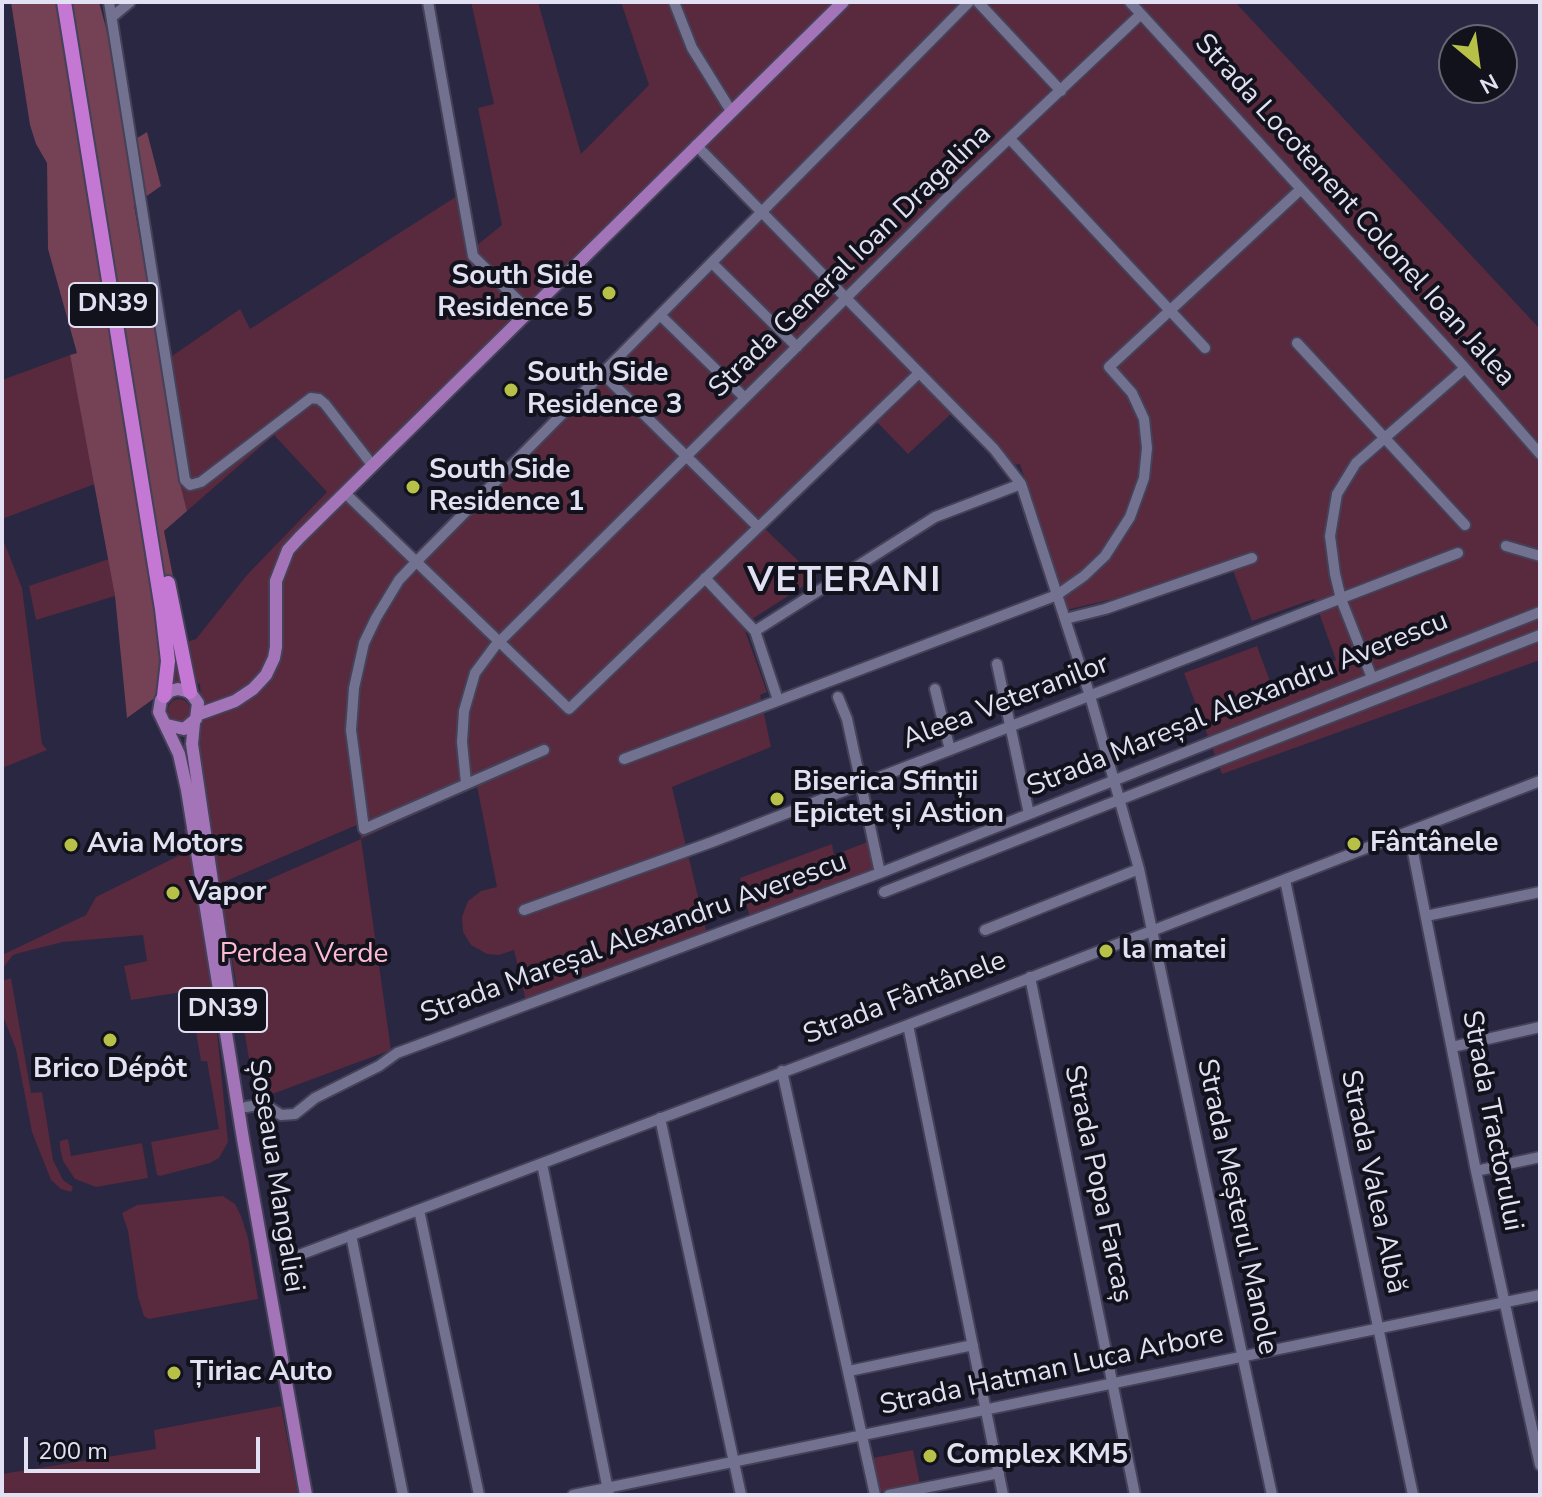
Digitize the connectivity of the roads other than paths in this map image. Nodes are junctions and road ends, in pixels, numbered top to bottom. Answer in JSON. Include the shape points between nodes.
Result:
{"nodes":[{"id":1,"x":64,"y":2,"type":"edge"},
{"id":2,"x":73,"y":2,"type":"edge"},
{"id":3,"x":109,"y":2,"type":"edge"},
{"id":4,"x":130,"y":2,"type":"edge"},
{"id":5,"x":428,"y":2,"type":"edge"},
{"id":6,"x":674,"y":2,"type":"edge"},
{"id":7,"x":843,"y":2,"type":"edge"},
{"id":8,"x":969,"y":2,"type":"edge"},
{"id":9,"x":978,"y":2,"type":"edge"},
{"id":10,"x":1130,"y":2,"type":"edge"},
{"id":11,"x":1141,"y":14,"type":"junction"},
{"id":12,"x":112,"y":17,"type":"junction"},
{"id":13,"x":1061,"y":91,"type":"junction"},
{"id":14,"x":731,"y":111,"type":"junction"},
{"id":15,"x":1010,"y":139,"type":"junction"},
{"id":16,"x":696,"y":145,"type":"junction"},
{"id":17,"x":1301,"y":189,"type":"junction"},
{"id":18,"x":762,"y":212,"type":"junction"},
{"id":19,"x":712,"y":263,"type":"junction"},
{"id":20,"x":846,"y":298,"type":"junction"},
{"id":21,"x":1171,"y":309,"type":"junction"},
{"id":22,"x":529,"y":311,"type":"junction"},
{"id":23,"x":660,"y":315,"type":"junction"},
{"id":24,"x":1297,"y":343,"type":"dead end"},
{"id":25,"x":797,"y":347,"type":"junction"},
{"id":26,"x":1205,"y":348,"type":"dead end"},
{"id":27,"x":1465,"y":368,"type":"junction"},
{"id":28,"x":602,"y":373,"type":"junction"},
{"id":29,"x":919,"y":373,"type":"junction"},
{"id":30,"x":745,"y":398,"type":"junction"},
{"id":31,"x":1384,"y":438,"type":"junction"},
{"id":32,"x":1540,"y":454,"type":"edge"},
{"id":33,"x":686,"y":456,"type":"junction"},
{"id":34,"x":373,"y":466,"type":"junction"},
{"id":35,"x":1021,"y":484,"type":"junction"},
{"id":36,"x":345,"y":493,"type":"junction"},
{"id":37,"x":1465,"y":525,"type":"dead end"},
{"id":38,"x":758,"y":527,"type":"junction"},
{"id":39,"x":1506,"y":546,"type":"dead end"},
{"id":40,"x":1458,"y":553,"type":"dead end"},
{"id":41,"x":1540,"y":556,"type":"edge"},
{"id":42,"x":1252,"y":558,"type":"dead end"},
{"id":43,"x":416,"y":562,"type":"junction"},
{"id":44,"x":705,"y":578,"type":"junction"},
{"id":45,"x":1057,"y":595,"type":"junction"},
{"id":46,"x":1341,"y":599,"type":"junction"},
{"id":47,"x":1540,"y":612,"type":"edge"},
{"id":48,"x":1065,"y":619,"type":"junction"},
{"id":49,"x":755,"y":631,"type":"junction"},
{"id":50,"x":1540,"y":635,"type":"edge"},
{"id":51,"x":499,"y":642,"type":"junction"},
{"id":52,"x":997,"y":664,"type":"dead end"},
{"id":53,"x":1372,"y":678,"type":"junction"},
{"id":54,"x":935,"y":689,"type":"dead end"},
{"id":55,"x":192,"y":694,"type":"junction"},
{"id":56,"x":164,"y":696,"type":"junction"},
{"id":57,"x":1090,"y":696,"type":"junction"},
{"id":58,"x":241,"y":697,"type":"junction"},
{"id":59,"x":838,"y":697,"type":"dead end"},
{"id":60,"x":778,"y":700,"type":"junction"},
{"id":61,"x":196,"y":719,"type":"junction"},
{"id":62,"x":167,"y":725,"type":"junction"},
{"id":63,"x":1010,"y":727,"type":"junction"},
{"id":64,"x":544,"y":750,"type":"dead end"},
{"id":65,"x":950,"y":750,"type":"junction"},
{"id":66,"x":624,"y":759,"type":"dead end"},
{"id":67,"x":1116,"y":780,"type":"junction"},
{"id":68,"x":1540,"y":781,"type":"edge"},
{"id":69,"x":466,"y":783,"type":"junction"},
{"id":70,"x":861,"y":784,"type":"junction"},
{"id":71,"x":1122,"y":801,"type":"junction"},
{"id":72,"x":1029,"y":814,"type":"junction"},
{"id":73,"x":1409,"y":832,"type":"junction"},
{"id":74,"x":1139,"y":869,"type":"junction"},
{"id":75,"x":880,"y":873,"type":"junction"},
{"id":76,"x":1285,"y":880,"type":"junction"},
{"id":77,"x":884,"y":892,"type":"dead end"},
{"id":78,"x":1540,"y":892,"type":"edge"},
{"id":79,"x":524,"y":910,"type":"dead end"},
{"id":80,"x":1426,"y":916,"type":"junction"},
{"id":81,"x":985,"y":930,"type":"dead end"},
{"id":82,"x":1154,"y":930,"type":"junction"},
{"id":83,"x":1030,"y":977,"type":"junction"},
{"id":84,"x":908,"y":1025,"type":"junction"},
{"id":85,"x":1540,"y":1027,"type":"edge"},
{"id":86,"x":1452,"y":1047,"type":"junction"},
{"id":87,"x":782,"y":1071,"type":"junction"},
{"id":88,"x":246,"y":1107,"type":"junction"},
{"id":89,"x":660,"y":1118,"type":"junction"},
{"id":90,"x":1540,"y":1157,"type":"edge"},
{"id":91,"x":542,"y":1164,"type":"junction"},
{"id":92,"x":1476,"y":1171,"type":"junction"},
{"id":93,"x":419,"y":1210,"type":"junction"},
{"id":94,"x":351,"y":1235,"type":"junction"},
{"id":95,"x":286,"y":1260,"type":"dead end"},
{"id":96,"x":1540,"y":1295,"type":"edge"},
{"id":97,"x":1503,"y":1302,"type":"junction"},
{"id":98,"x":1378,"y":1328,"type":"junction"},
{"id":99,"x":973,"y":1345,"type":"junction"},
{"id":100,"x":1243,"y":1356,"type":"junction"},
{"id":101,"x":849,"y":1371,"type":"junction"},
{"id":102,"x":1113,"y":1383,"type":"junction"},
{"id":103,"x":986,"y":1409,"type":"junction"},
{"id":104,"x":863,"y":1434,"type":"junction"},
{"id":105,"x":733,"y":1462,"type":"junction"},
{"id":106,"x":1540,"y":1465,"type":"edge"},
{"id":107,"x":999,"y":1473,"type":"junction"},
{"id":108,"x":609,"y":1492,"type":"edge"},
{"id":109,"x":306,"y":1495,"type":"edge"},
{"id":110,"x":312,"y":1495,"type":"edge"},
{"id":111,"x":403,"y":1495,"type":"edge"},
{"id":112,"x":479,"y":1495,"type":"edge"},
{"id":113,"x":573,"y":1495,"type":"edge"},
{"id":114,"x":741,"y":1495,"type":"edge"},
{"id":115,"x":875,"y":1495,"type":"edge"},
{"id":116,"x":889,"y":1495,"type":"edge"},
{"id":117,"x":1003,"y":1495,"type":"edge"},
{"id":118,"x":1135,"y":1495,"type":"edge"},
{"id":119,"x":1272,"y":1495,"type":"edge"},
{"id":120,"x":1413,"y":1495,"type":"edge"}],
"edges":[{"from":1,"to":56,"type":"highway","number":"DN39","via":[[162,609],[168,651]]},
{"from":2,"to":55,"type":"highway","number":"DN39","via":[[172,607]]},
{"from":3,"to":12,"type":"street"},
{"from":4,"to":12,"type":"street"},
{"from":5,"to":22,"type":"street","via":[[473,256]]},
{"from":6,"to":14,"type":"street","via":[[692,48]]},
{"from":7,"to":14,"type":"main road"},
{"from":8,"to":18,"type":"street"},
{"from":9,"to":13,"type":"street"},
{"from":10,"to":11,"type":"street","name":"Strada Locotenent Colonel Ioan Jalea"},
{"from":11,"to":13,"type":"street","name":"Strada General Ioan Dragalina"},
{"from":11,"to":17,"type":"street","name":"Strada Locotenent Colonel Ioan Jalea"},
{"from":12,"to":34,"type":"street","via":[[185,480],[190,485],[201,482],[311,398],[325,404]]},
{"from":13,"to":15,"type":"street","name":"Strada General Ioan Dragalina"},
{"from":14,"to":16,"type":"main road"},
{"from":15,"to":20,"type":"street","name":"Strada General Ioan Dragalina"},
{"from":15,"to":21,"type":"street"},
{"from":16,"to":18,"type":"street","name":"Strada Meșterul Manole"},
{"from":16,"to":22,"type":"main road"},
{"from":17,"to":21,"type":"street"},
{"from":17,"to":27,"type":"street","name":"Strada Locotenent Colonel Ioan Jalea"},
{"from":18,"to":19,"type":"street"},
{"from":18,"to":20,"type":"street","name":"Strada Meșterul Manole"},
{"from":19,"to":23,"type":"street"},
{"from":19,"to":25,"type":"street"},
{"from":20,"to":25,"type":"street","name":"Strada General Ioan Dragalina"},
{"from":20,"to":29,"type":"street","name":"Strada Meșterul Manole"},
{"from":21,"to":26,"type":"street"},
{"from":21,"to":45,"type":"street","via":[[1109,367],[1132,393],[1144,419],[1144,478],[1130,517],[1105,556]]},
{"from":22,"to":34,"type":"main road"},
{"from":23,"to":28,"type":"street"},
{"from":23,"to":30,"type":"street"},
{"from":24,"to":31,"type":"street"},
{"from":25,"to":30,"type":"street","name":"Strada General Ioan Dragalina"},
{"from":27,"to":31,"type":"street"},
{"from":27,"to":32,"type":"street","name":"Strada Locotenent Colonel Ioan Jalea"},
{"from":28,"to":33,"type":"street"},
{"from":28,"to":43,"type":"street"},
{"from":29,"to":35,"type":"street","name":"Strada Meșterul Manole"},
{"from":29,"to":38,"type":"street"},
{"from":30,"to":33,"type":"street","name":"Strada General Ioan Dragalina"},
{"from":31,"to":37,"type":"street"},
{"from":31,"to":46,"type":"street","via":[[1349,471],[1333,506],[1330,545]]},
{"from":33,"to":38,"type":"street"},
{"from":33,"to":51,"type":"street","name":"Strada General Ioan Dragalina"},
{"from":34,"to":36,"type":"main road"},
{"from":35,"to":45,"type":"street","name":"Strada Meșterul Manole"},
{"from":35,"to":49,"type":"street","via":[[935,517]]},
{"from":36,"to":43,"type":"street"},
{"from":36,"to":58,"type":"main road","via":[[288,550],[276,581],[274,658],[260,683]]},
{"from":38,"to":44,"type":"street"},
{"from":39,"to":41,"type":"street"},
{"from":40,"to":46,"type":"street","name":"Aleea Veteranilor"},
{"from":42,"to":48,"type":"street"},
{"from":43,"to":51,"type":"street"},
{"from":43,"to":69,"type":"street","via":[[376,618],[354,688],[351,730],[364,829]]},
{"from":44,"to":49,"type":"street"},
{"from":44,"to":51,"type":"street","via":[[569,709]]},
{"from":45,"to":48,"type":"street","name":"Strada Meșterul Manole"},
{"from":45,"to":60,"type":"street"},
{"from":46,"to":53,"type":"street"},
{"from":46,"to":57,"type":"street","name":"Aleea Veteranilor"},
{"from":47,"to":53,"type":"street","name":"Strada Mareșal Alexandru Averescu"},
{"from":48,"to":57,"type":"street","name":"Strada Meșterul Manole"},
{"from":49,"to":60,"type":"street"},
{"from":50,"to":71,"type":"street","name":"Strada Mareșal Alexandru Averescu"},
{"from":51,"to":69,"type":"street","name":"Strada General Ioan Dragalina","via":[[481,662],[467,698],[462,729]]},
{"from":52,"to":63,"type":"street"},
{"from":53,"to":67,"type":"street","name":"Strada Mareșal Alexandru Averescu"},
{"from":54,"to":65,"type":"street"},
{"from":55,"to":56,"type":"main road","via":[[178,689]]},
{"from":55,"to":58,"type":"main road"},
{"from":55,"to":61,"type":"main road","number":"DN39","via":[[198,703]]},
{"from":56,"to":62,"type":"main road","number":"DN39","via":[[159,712]]},
{"from":57,"to":63,"type":"street","name":"Aleea Veteranilor"},
{"from":57,"to":67,"type":"street","name":"Strada Meșterul Manole"},
{"from":58,"to":61,"type":"main road"},
{"from":59,"to":70,"type":"street"},
{"from":60,"to":66,"type":"street"},
{"from":61,"to":62,"type":"main road","via":[[177,729]]},
{"from":61,"to":88,"type":"main road","name":"Șoseaua Mangaliei","number":"DN39","via":[[192,744]]},
{"from":62,"to":109,"type":"main road","name":"Șoseaua Mangaliei","number":"DN39","via":[[187,790]]},
{"from":63,"to":65,"type":"street","name":"Aleea Veteranilor"},
{"from":63,"to":72,"type":"street"},
{"from":64,"to":69,"type":"street"},
{"from":65,"to":70,"type":"street","name":"Aleea Veteranilor"},
{"from":67,"to":71,"type":"street","name":"Strada Meșterul Manole"},
{"from":67,"to":72,"type":"street","name":"Strada Mareșal Alexandru Averescu"},
{"from":68,"to":73,"type":"street","name":"Strada Fântânele"},
{"from":70,"to":75,"type":"street"},
{"from":70,"to":79,"type":"street","name":"Aleea Veteranilor"},
{"from":71,"to":74,"type":"street","name":"Strada Meșterul Manole"},
{"from":71,"to":77,"type":"street","name":"Strada Mareșal Alexandru Averescu"},
{"from":72,"to":75,"type":"street","name":"Strada Mareșal Alexandru Averescu"},
{"from":73,"to":76,"type":"street","name":"Strada Fântânele"},
{"from":73,"to":80,"type":"street","name":"Strada Tractorului"},
{"from":74,"to":81,"type":"street"},
{"from":74,"to":82,"type":"street","name":"Strada Meșterul Manole"},
{"from":75,"to":88,"type":"street","name":"Strada Mareșal Alexandru Averescu","via":[[397,1053],[295,1114],[281,1115],[264,1104]]},
{"from":76,"to":82,"type":"street","name":"Strada Fântânele"},
{"from":76,"to":98,"type":"street","name":"Strada Valea Albă"},
{"from":78,"to":80,"type":"street"},
{"from":80,"to":86,"type":"street","name":"Strada Tractorului"},
{"from":82,"to":83,"type":"street","name":"Strada Fântânele"},
{"from":82,"to":100,"type":"street","name":"Strada Meșterul Manole"},
{"from":83,"to":84,"type":"street","name":"Strada Fântânele"},
{"from":83,"to":102,"type":"street","name":"Strada Popa Farcaș"},
{"from":84,"to":87,"type":"street","name":"Strada Fântânele"},
{"from":84,"to":99,"type":"street"},
{"from":85,"to":86,"type":"street"},
{"from":86,"to":92,"type":"street","name":"Strada Tractorului"},
{"from":87,"to":89,"type":"street","name":"Strada Fântânele"},
{"from":87,"to":101,"type":"street"},
{"from":88,"to":110,"type":"main road","name":"Șoseaua Mangaliei","number":"DN39"},
{"from":89,"to":91,"type":"street","name":"Strada Fântânele"},
{"from":89,"to":105,"type":"street"},
{"from":90,"to":92,"type":"street"},
{"from":91,"to":93,"type":"street","name":"Strada Fântânele"},
{"from":91,"to":108,"type":"street"},
{"from":92,"to":97,"type":"street","name":"Strada Tractorului"},
{"from":93,"to":94,"type":"street","name":"Strada Fântânele"},
{"from":93,"to":112,"type":"street"},
{"from":94,"to":95,"type":"street","name":"Strada Fântânele"},
{"from":94,"to":111,"type":"street"},
{"from":96,"to":97,"type":"street","name":"Strada Hatman Luca Arbore"},
{"from":97,"to":98,"type":"street","name":"Strada Hatman Luca Arbore"},
{"from":97,"to":106,"type":"street","name":"Strada Tractorului"},
{"from":98,"to":100,"type":"street","name":"Strada Hatman Luca Arbore"},
{"from":98,"to":120,"type":"street","name":"Strada Valea Albă"},
{"from":99,"to":101,"type":"street"},
{"from":99,"to":103,"type":"street"},
{"from":100,"to":102,"type":"street","name":"Strada Hatman Luca Arbore"},
{"from":100,"to":119,"type":"street","name":"Strada Meșterul Manole"},
{"from":101,"to":104,"type":"street"},
{"from":102,"to":103,"type":"street","name":"Strada Hatman Luca Arbore"},
{"from":102,"to":118,"type":"street","name":"Strada Popa Farcaș"},
{"from":103,"to":104,"type":"street","name":"Strada Hatman Luca Arbore"},
{"from":103,"to":107,"type":"street"},
{"from":104,"to":105,"type":"street","name":"Strada Hatman Luca Arbore"},
{"from":104,"to":115,"type":"street"},
{"from":105,"to":108,"type":"street","name":"Strada Hatman Luca Arbore"},
{"from":105,"to":114,"type":"street"},
{"from":107,"to":116,"type":"street"},
{"from":107,"to":117,"type":"street"},
{"from":108,"to":113,"type":"street","name":"Strada Hatman Luca Arbore"}]}
